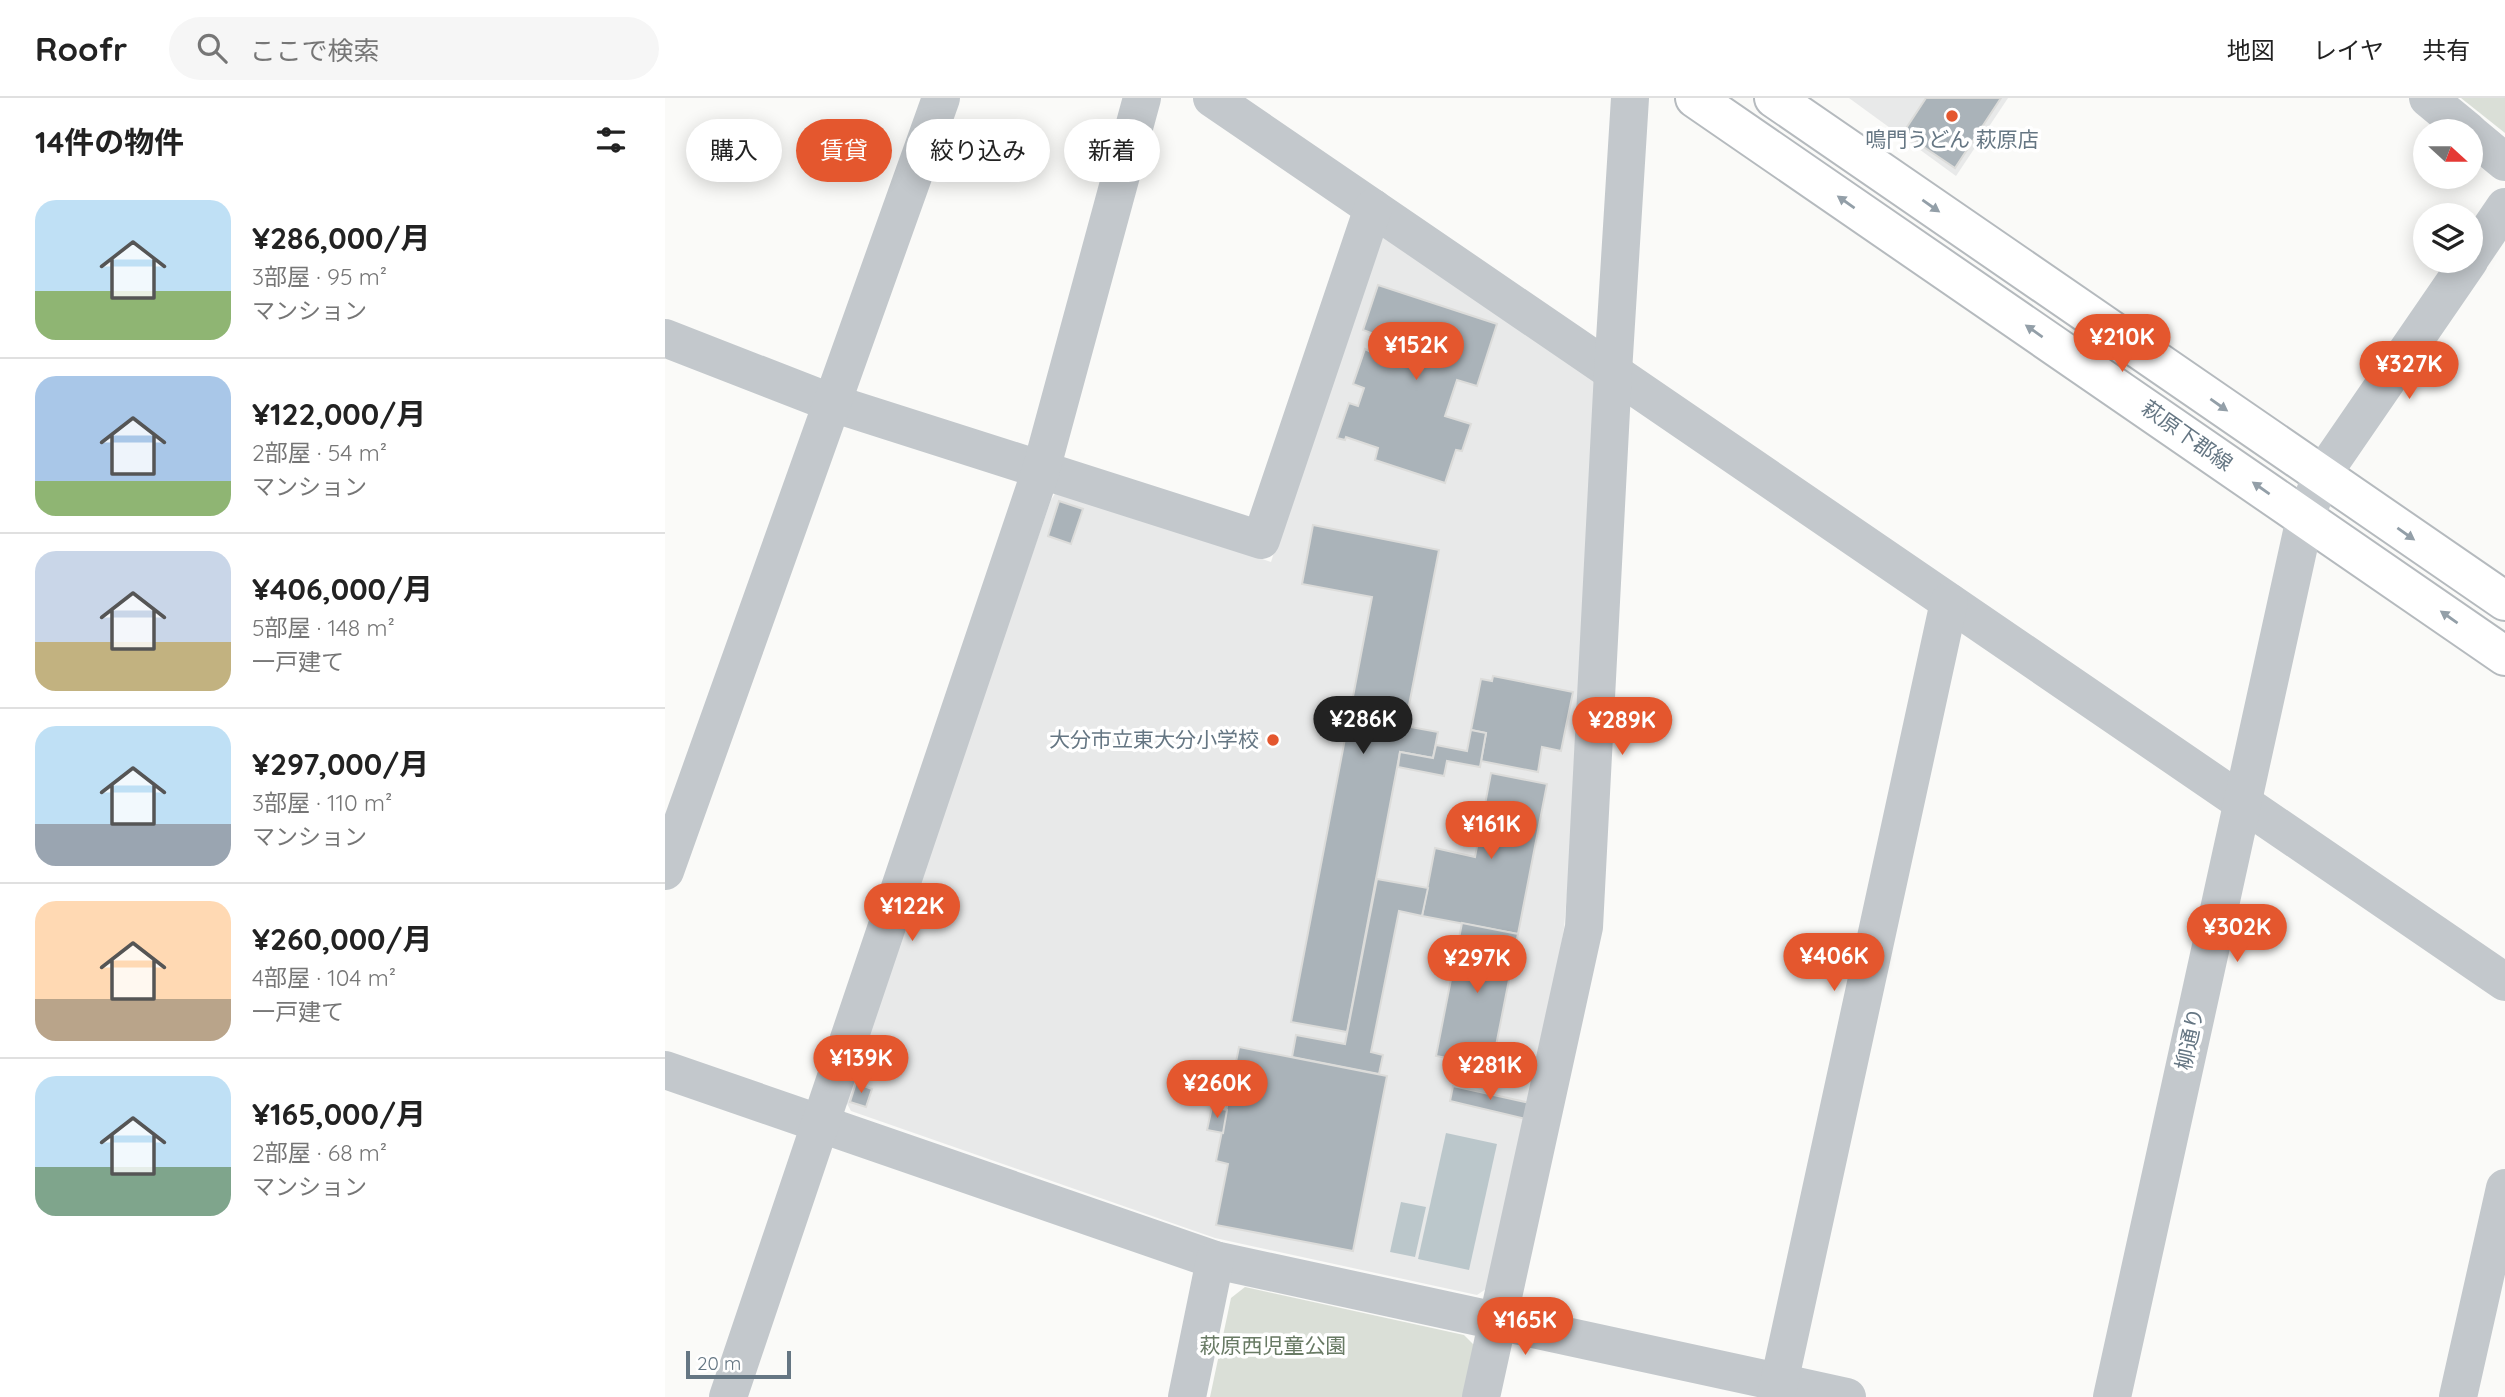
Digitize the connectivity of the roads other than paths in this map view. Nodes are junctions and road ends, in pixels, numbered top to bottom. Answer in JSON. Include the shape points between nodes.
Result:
{"nodes":[{"id":1,"x":941,"y":98,"type":"edge"},
{"id":2,"x":1142,"y":98,"type":"edge"},
{"id":3,"x":1212,"y":98,"type":"edge"},
{"id":4,"x":1630,"y":98,"type":"edge"},
{"id":5,"x":1695,"y":98,"type":"edge"},
{"id":6,"x":1773,"y":98,"type":"edge"},
{"id":7,"x":2428,"y":98,"type":"edge"},
{"id":8,"x":2453,"y":119,"type":"edge"},
{"id":9,"x":2483,"y":144,"type":"edge"},
{"id":10,"x":2505,"y":162,"type":"edge"},
{"id":11,"x":1373,"y":208,"type":"junction"},
{"id":12,"x":2505,"y":208,"type":"edge"},
{"id":13,"x":2483,"y":240,"type":"edge"},
{"id":14,"x":2460,"y":273,"type":"edge"},
{"id":15,"x":665,"y":338,"type":"edge"},
{"id":16,"x":1613,"y":372,"type":"junction"},
{"id":17,"x":832,"y":403,"type":"junction"},
{"id":18,"x":1041,"y":470,"type":"junction"},
{"id":19,"x":2322,"y":475,"type":"junction"},
{"id":20,"x":2305,"y":518,"type":"junction"},
{"id":21,"x":2505,"y":601,"type":"edge"},
{"id":22,"x":1949,"y":602,"type":"junction"},
{"id":23,"x":2505,"y":656,"type":"edge"},
{"id":24,"x":2242,"y":802,"type":"junction"},
{"id":25,"x":665,"y":871,"type":"edge"},
{"id":26,"x":2505,"y":982,"type":"edge"},
{"id":27,"x":665,"y":1070,"type":"edge"},
{"id":28,"x":820,"y":1122,"type":"junction"},
{"id":29,"x":2505,"y":1188,"type":"edge"},
{"id":30,"x":1215,"y":1260,"type":"junction"},
{"id":31,"x":1498,"y":1321,"type":"junction"},
{"id":32,"x":1778,"y":1390,"type":"edge"},
{"id":33,"x":732,"y":1396,"type":"edge"},
{"id":34,"x":1187,"y":1397,"type":"edge"},
{"id":35,"x":1481,"y":1397,"type":"edge"},
{"id":36,"x":1847,"y":1397,"type":"edge"},
{"id":37,"x":2112,"y":1397,"type":"edge"},
{"id":38,"x":2458,"y":1397,"type":"edge"}],
"edges":[{"from":1,"to":17,"type":"street"},
{"from":2,"to":18,"type":"street"},
{"from":3,"to":11,"type":"street"},
{"from":4,"to":16,"type":"street"},
{"from":20,"to":5,"type":"main road","name":"萩原下郡線","one_way":true},
{"from":6,"to":19,"type":"main road","name":"萩原下郡線","one_way":true},
{"from":7,"to":8,"type":"street"},
{"from":9,"to":10,"type":"street"},
{"from":11,"to":16,"type":"street"},
{"from":11,"to":18,"type":"street","via":[[1261,540]]},
{"from":12,"to":13,"type":"street","name":"柳通り"},
{"from":14,"to":19,"type":"street","name":"柳通り"},
{"from":15,"to":17,"type":"street"},
{"from":16,"to":22,"type":"street"},
{"from":16,"to":31,"type":"street","via":[[1584,927]]},
{"from":17,"to":18,"type":"street"},
{"from":17,"to":25,"type":"street"},
{"from":18,"to":28,"type":"street"},
{"from":19,"to":20,"type":"street","name":"柳通り"},
{"from":19,"to":21,"type":"main road","name":"萩原下郡線","one_way":true},
{"from":23,"to":20,"type":"main road","name":"萩原下郡線","one_way":true},
{"from":20,"to":24,"type":"street","name":"柳通り"},
{"from":22,"to":24,"type":"street"},
{"from":22,"to":32,"type":"street"},
{"from":24,"to":26,"type":"street"},
{"from":24,"to":37,"type":"street","name":"柳通り"},
{"from":27,"to":28,"type":"street"},
{"from":28,"to":30,"type":"street"},
{"from":28,"to":33,"type":"street"},
{"from":29,"to":38,"type":"street"},
{"from":30,"to":31,"type":"street"},
{"from":30,"to":34,"type":"street"},
{"from":31,"to":32,"type":"street"},
{"from":31,"to":35,"type":"street"},
{"from":32,"to":36,"type":"street"}]}
